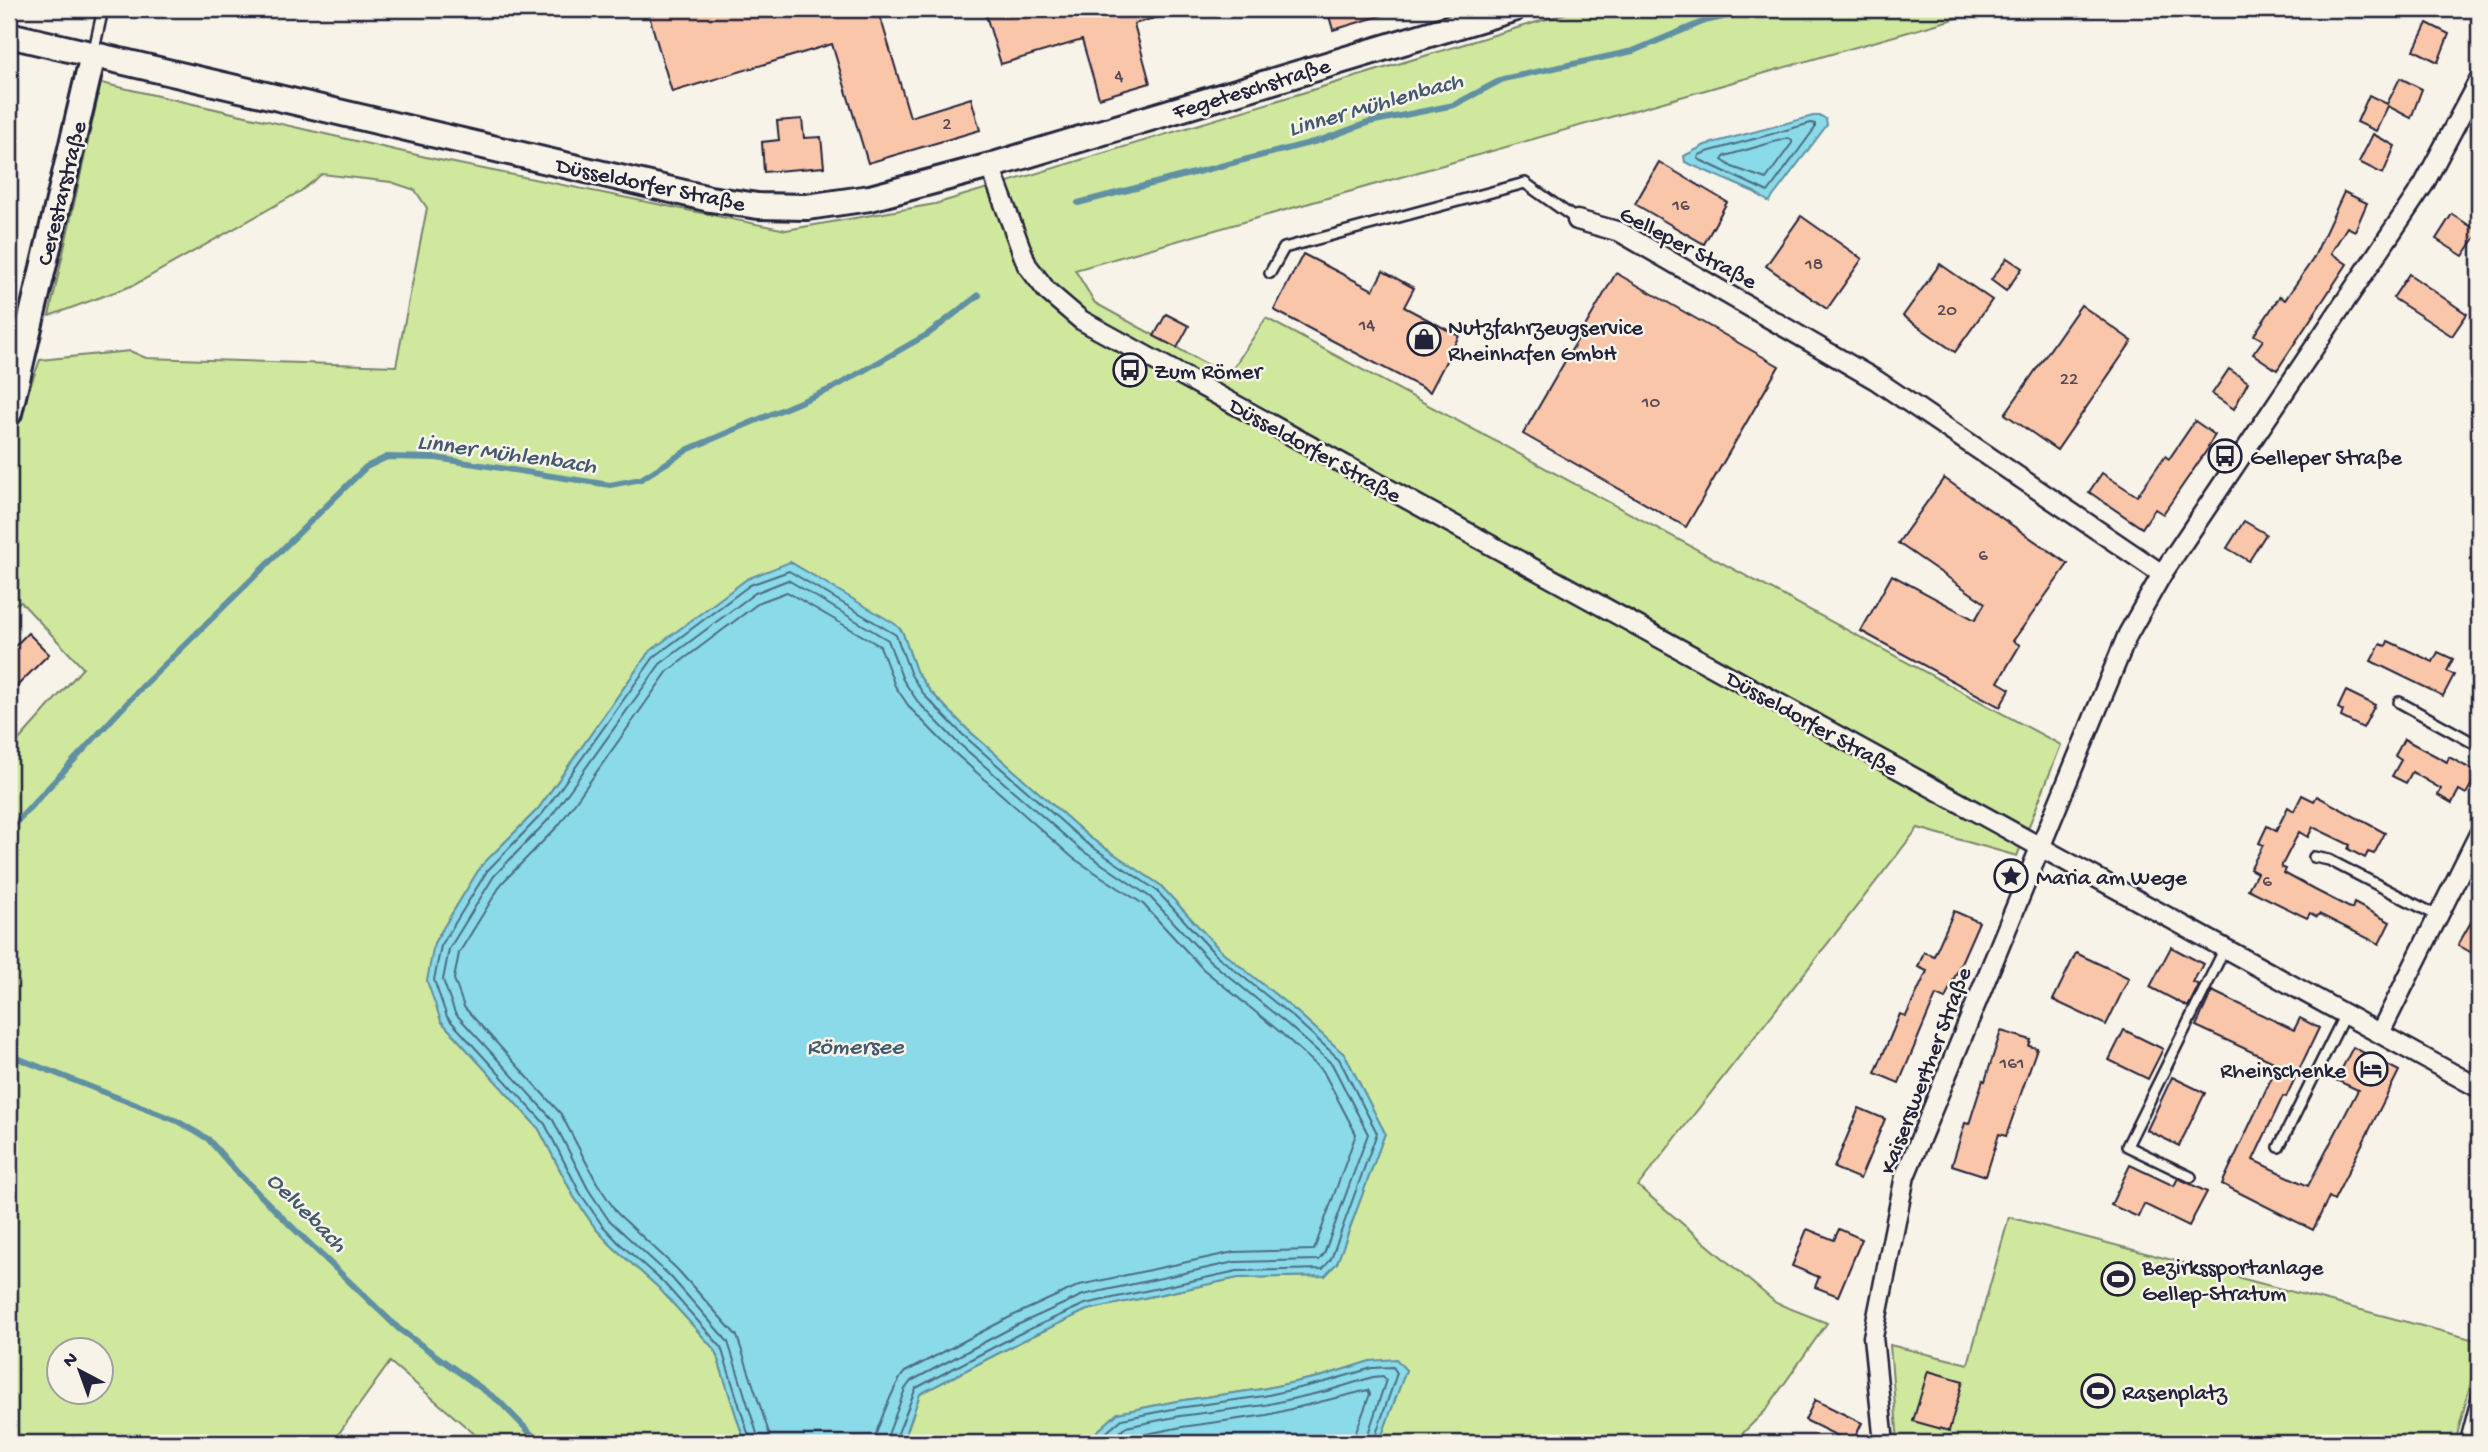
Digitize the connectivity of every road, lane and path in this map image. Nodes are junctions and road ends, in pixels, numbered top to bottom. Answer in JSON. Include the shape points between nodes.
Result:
{"nodes":[{"id":1,"x":103,"y":9,"type":"edge"},
{"id":2,"x":1513,"y":9,"type":"edge"},
{"id":3,"x":9,"y":36,"type":"edge"},
{"id":4,"x":93,"y":55,"type":"junction"},
{"id":5,"x":2479,"y":80,"type":"edge"},
{"id":6,"x":990,"y":166,"type":"junction"},
{"id":7,"x":1577,"y":220,"type":"joint"},
{"id":8,"x":1269,"y":273,"type":"dead end"},
{"id":9,"x":9,"y":413,"type":"edge"},
{"id":10,"x":2162,"y":574,"type":"junction"},
{"id":11,"x":2399,"y":702,"type":"dead end"},
{"id":12,"x":2479,"y":746,"type":"edge"},
{"id":13,"x":2479,"y":834,"type":"edge"},
{"id":14,"x":2039,"y":846,"type":"junction"},
{"id":15,"x":2314,"y":857,"type":"dead end"},
{"id":16,"x":2439,"y":916,"type":"junction"},
{"id":17,"x":2224,"y":948,"type":"junction"},
{"id":18,"x":2345,"y":1014,"type":"junction"},
{"id":19,"x":2380,"y":1033,"type":"junction"},
{"id":20,"x":2479,"y":1088,"type":"edge"},
{"id":21,"x":2279,"y":1147,"type":"dead end"},
{"id":22,"x":2190,"y":1177,"type":"dead end"},
{"id":23,"x":2479,"y":1389,"type":"edge"},
{"id":24,"x":1884,"y":1443,"type":"edge"},
{"id":25,"x":2465,"y":1443,"type":"edge"}],
"edges":[{"from":1,"to":4,"type":"lane"},
{"from":2,"to":6,"type":"main road","name":"Fegeteschstraße"},
{"from":3,"to":4,"type":"main road","name":"Düsseldorfer Straße"},
{"from":4,"to":6,"type":"main road","name":"Düsseldorfer Straße","via":[[710,199],[758,206],[807,207],[870,198]]},
{"from":4,"to":9,"type":"main road","name":"Cerestarstraße"},
{"from":5,"to":10,"type":"street","via":[[2424,184]]},
{"from":6,"to":14,"type":"street","name":"Düsseldorfer Straße","via":[[1027,265],[1047,291],[1081,320]]},
{"from":7,"to":8,"type":"lane","via":[[1525,184],[1284,248]]},
{"from":7,"to":10,"type":"street","name":"Gelleper Straße","via":[[1620,232],[1876,380]]},
{"from":10,"to":14,"type":"street","via":[[2128,634]]},
{"from":11,"to":12,"type":"lane"},
{"from":13,"to":16,"type":"street"},
{"from":14,"to":17,"type":"street","name":"Düsseldorfer Straße"},
{"from":14,"to":24,"type":"street","name":"Kaiserswerther Straße","via":[[1905,1176],[1873,1337]]},
{"from":15,"to":16,"type":"lane","via":[[2329,860]]},
{"from":16,"to":19,"type":"street"},
{"from":17,"to":18,"type":"street","name":"Düsseldorfer Straße"},
{"from":17,"to":22,"type":"lane","via":[[2127,1146]]},
{"from":18,"to":19,"type":"street","name":"Düsseldorfer Straße"},
{"from":18,"to":21,"type":"lane"},
{"from":19,"to":20,"type":"street","name":"Düsseldorfer Straße"},
{"from":23,"to":25,"type":"lane"}]}
